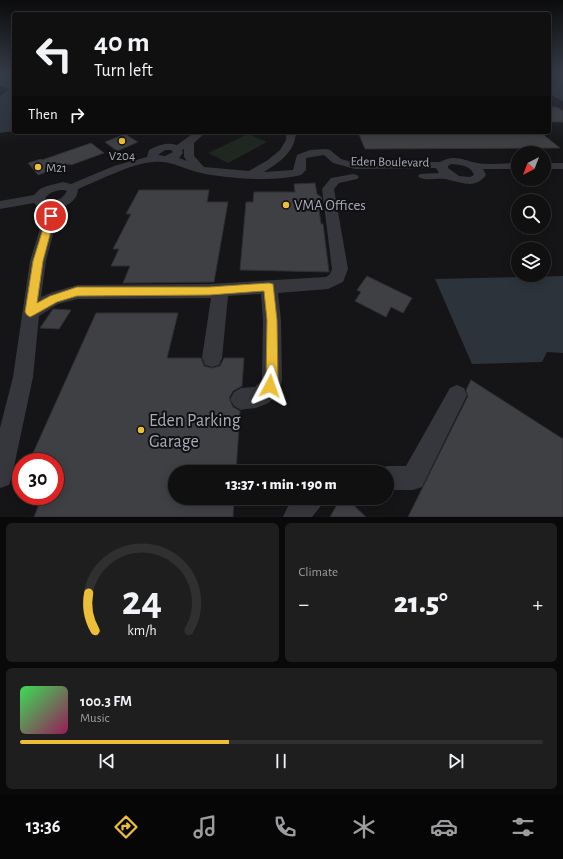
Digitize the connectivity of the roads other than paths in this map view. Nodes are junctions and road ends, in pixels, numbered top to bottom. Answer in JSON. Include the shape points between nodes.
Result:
{"nodes":[{"id":1,"x":199,"y":134,"type":"edge"},
{"id":2,"x":291,"y":134,"type":"edge"},
{"id":3,"x":190,"y":142,"type":"junction"},
{"id":4,"x":177,"y":149,"type":"junction"},
{"id":5,"x":321,"y":152,"type":"junction"},
{"id":6,"x":365,"y":153,"type":"dead end"},
{"id":7,"x":154,"y":158,"type":"junction"},
{"id":8,"x":170,"y":158,"type":"junction"},
{"id":9,"x":442,"y":166,"type":"junction"},
{"id":10,"x":473,"y":166,"type":"junction"},
{"id":11,"x":511,"y":166,"type":"edge"},
{"id":12,"x":551,"y":166,"type":"edge"},
{"id":13,"x":563,"y":166,"type":"edge"},
{"id":14,"x":200,"y":169,"type":"junction"},
{"id":15,"x":334,"y":170,"type":"junction"},
{"id":16,"x":354,"y":171,"type":"junction"},
{"id":17,"x":373,"y":171,"type":"junction"},
{"id":18,"x":252,"y":174,"type":"junction"},
{"id":19,"x":480,"y":175,"type":"junction"},
{"id":20,"x":511,"y":175,"type":"edge"},
{"id":21,"x":551,"y":175,"type":"edge"},
{"id":22,"x":563,"y":175,"type":"edge"},
{"id":23,"x":448,"y":176,"type":"junction"},
{"id":24,"x":71,"y":188,"type":"junction"},
{"id":25,"x":46,"y":201,"type":"junction"},
{"id":26,"x":0,"y":205,"type":"edge"},
{"id":27,"x":335,"y":234,"type":"junction"},
{"id":28,"x":269,"y":287,"type":"junction"},
{"id":29,"x":220,"y":290,"type":"junction"},
{"id":30,"x":30,"y":312,"type":"junction"},
{"id":31,"x":212,"y":358,"type":"dead end"},
{"id":32,"x":456,"y":395,"type":"dead end"},
{"id":33,"x":241,"y":399,"type":"dead end"},
{"id":34,"x":0,"y":476,"type":"edge"},
{"id":35,"x":394,"y":478,"type":"edge"},
{"id":36,"x":305,"y":505,"type":"edge"},
{"id":37,"x":296,"y":517,"type":"edge"}],
"edges":[{"from":1,"to":3,"type":"street"},
{"from":2,"to":18,"type":"street","via":[[286,152]]},
{"from":3,"to":4,"type":"street"},
{"from":3,"to":14,"type":"street","via":[[189,157]]},
{"from":4,"to":7,"type":"street","via":[[168,146],[159,148],[152,154]]},
{"from":4,"to":8,"type":"street","via":[[176,155]]},
{"from":5,"to":15,"type":"street","name":"Eden Boulevard","via":[[321,161]]},
{"from":5,"to":16,"type":"street","name":"Eden Boulevard"},
{"from":5,"to":18,"type":"street","via":[[301,156],[301,169],[292,175]]},
{"from":6,"to":17,"type":"street"},
{"from":7,"to":8,"type":"street"},
{"from":7,"to":24,"type":"street","via":[[118,168]]},
{"from":8,"to":14,"type":"street"},
{"from":9,"to":10,"type":"street","name":"Eden Boulevard","via":[[449,161]]},
{"from":9,"to":17,"type":"street","name":"Eden Boulevard"},
{"from":9,"to":23,"type":"street","name":"Eden Boulevard"},
{"from":10,"to":11,"type":"street","name":"Eden Boulevard"},
{"from":10,"to":19,"type":"street"},
{"from":12,"to":13,"type":"street"},
{"from":14,"to":18,"type":"street"},
{"from":15,"to":16,"type":"street"},
{"from":15,"to":27,"type":"street","via":[[323,182],[323,200]]},
{"from":16,"to":17,"type":"street","name":"Eden Boulevard"},
{"from":16,"to":27,"type":"street","via":[[335,180],[328,189]]},
{"from":17,"to":23,"type":"street","name":"Eden Boulevard"},
{"from":19,"to":20,"type":"street","name":"Eden Boulevard"},
{"from":19,"to":23,"type":"street","name":"Eden Boulevard","via":[[468,181]]},
{"from":21,"to":22,"type":"street"},
{"from":24,"to":25,"type":"street","via":[[73,192],[68,198]]},
{"from":24,"to":25,"type":"street","via":[[50,188],[45,191]]},
{"from":25,"to":26,"type":"street"},
{"from":25,"to":30,"type":"street"},
{"from":27,"to":28,"type":"street","via":[[340,269],[336,278],[328,284]]},
{"from":28,"to":29,"type":"street"},
{"from":28,"to":33,"type":"street","via":[[272,382],[260,397]]},
{"from":29,"to":30,"type":"street","via":[[77,292],[54,299]]},
{"from":29,"to":31,"type":"street"},
{"from":30,"to":34,"type":"street","via":[[23,378]]},
{"from":32,"to":35,"type":"street","via":[[413,478]]},
{"from":36,"to":37,"type":"street"}]}
